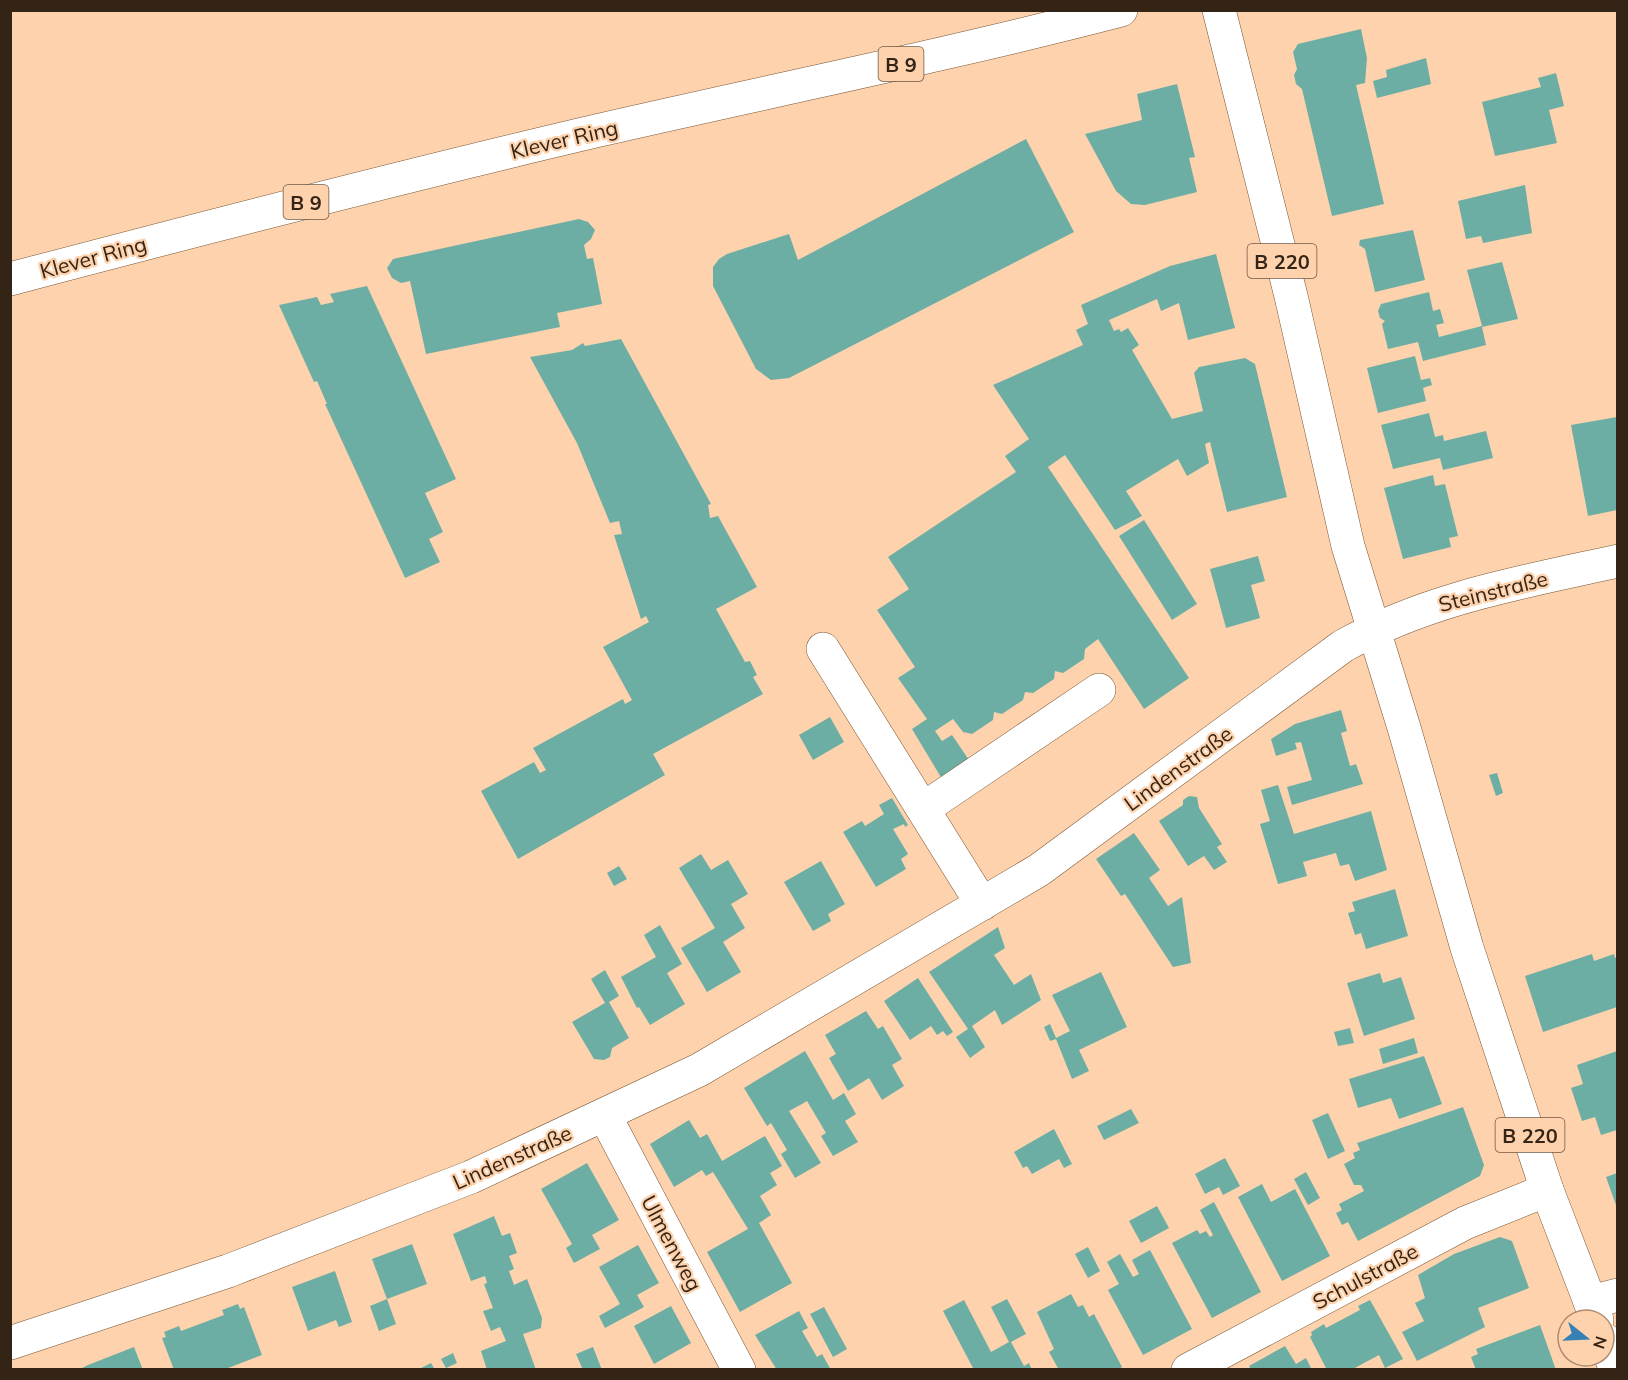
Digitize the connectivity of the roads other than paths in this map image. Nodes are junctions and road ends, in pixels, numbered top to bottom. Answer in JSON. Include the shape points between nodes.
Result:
{"nodes":[{"id":1,"x":1121,"y":10,"type":"edge"},
{"id":2,"x":1219,"y":10,"type":"edge"},
{"id":3,"x":10,"y":279,"type":"edge"},
{"id":4,"x":1617,"y":561,"type":"edge"},
{"id":5,"x":1372,"y":630,"type":"junction"},
{"id":6,"x":822,"y":649,"type":"dead end"},
{"id":7,"x":1099,"y":690,"type":"dead end"},
{"id":8,"x":923,"y":808,"type":"junction"},
{"id":9,"x":982,"y":904,"type":"junction"},
{"id":10,"x":605,"y":1116,"type":"junction"},
{"id":11,"x":1547,"y":1190,"type":"junction"},
{"id":12,"x":1601,"y":1306,"type":"edge"},
{"id":13,"x":10,"y":1343,"type":"edge"},
{"id":14,"x":740,"y":1370,"type":"edge"},
{"id":15,"x":1188,"y":1370,"type":"edge"}],
"edges":[{"from":1,"to":3,"type":"street","name":"Klever Ring","number":"B 9","via":[[975,48],[361,188]]},
{"from":2,"to":5,"type":"street","number":"B 220","via":[[1291,296],[1348,546]]},
{"from":4,"to":5,"type":"street","name":"Steinstraße","via":[[1477,592],[1404,615]]},
{"from":5,"to":9,"type":"street","name":"Lindenstraße","via":[[1343,646],[1039,870]]},
{"from":5,"to":11,"type":"street","number":"B 220","via":[[1467,948]]},
{"from":6,"to":8,"type":"street"},
{"from":7,"to":8,"type":"street"},
{"from":8,"to":9,"type":"street"},
{"from":9,"to":10,"type":"street","name":"Lindenstraße","via":[[699,1070]]},
{"from":10,"to":13,"type":"street","name":"Lindenstraße","via":[[471,1177],[228,1271]]},
{"from":10,"to":14,"type":"street","name":"Ulmenweg"},
{"from":11,"to":12,"type":"street","number":"B 220"},
{"from":11,"to":15,"type":"street","name":"Schulstraße","via":[[1465,1223]]}]}
